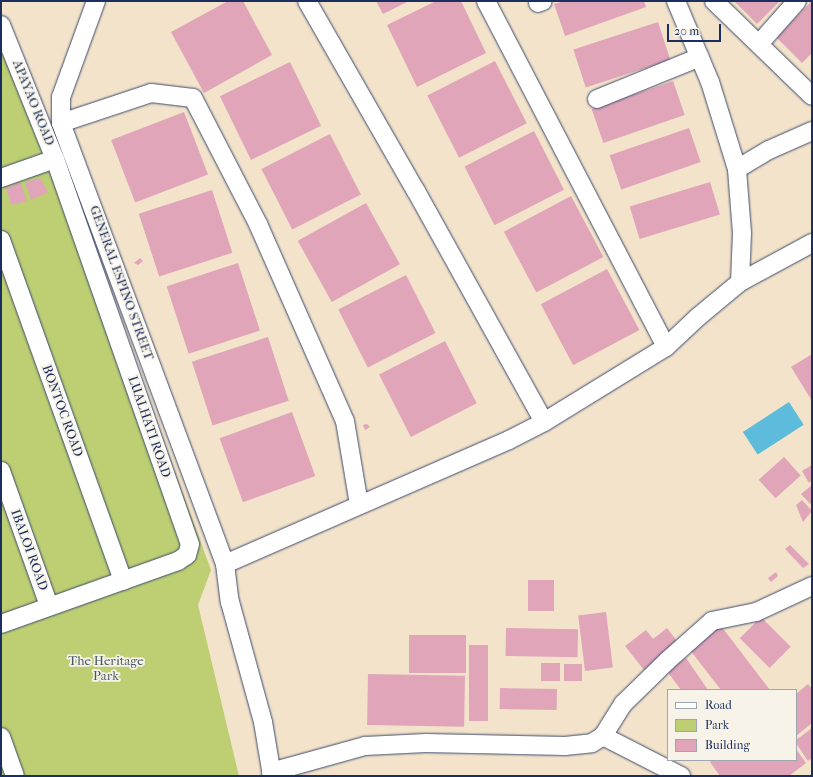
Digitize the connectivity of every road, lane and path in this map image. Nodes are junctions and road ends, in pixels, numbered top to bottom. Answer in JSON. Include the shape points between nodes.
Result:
{"nodes":[{"id":1,"x":96,"y":1,"type":"edge"},
{"id":2,"x":307,"y":1,"type":"edge"},
{"id":3,"x":486,"y":1,"type":"edge"},
{"id":4,"x":676,"y":1,"type":"edge"},
{"id":5,"x":714,"y":1,"type":"edge"},
{"id":6,"x":797,"y":1,"type":"edge"},
{"id":7,"x":1,"y":25,"type":"edge"},
{"id":8,"x":759,"y":44,"type":"junction"},
{"id":9,"x":700,"y":58,"type":"junction"},
{"id":10,"x":812,"y":96,"type":"edge"},
{"id":11,"x":597,"y":99,"type":"dead end"},
{"id":12,"x":61,"y":123,"type":"junction"},
{"id":13,"x":812,"y":131,"type":"edge"},
{"id":14,"x":55,"y":159,"type":"junction"},
{"id":15,"x":737,"y":169,"type":"junction"},
{"id":16,"x":1,"y":178,"type":"edge"},
{"id":17,"x":1,"y":240,"type":"edge"},
{"id":18,"x":812,"y":243,"type":"edge"},
{"id":19,"x":740,"y":282,"type":"junction"},
{"id":20,"x":666,"y":347,"type":"junction"},
{"id":21,"x":544,"y":422,"type":"junction"},
{"id":22,"x":1,"y":471,"type":"edge"},
{"id":23,"x":359,"y":505,"type":"junction"},
{"id":24,"x":225,"y":564,"type":"junction"},
{"id":25,"x":123,"y":582,"type":"junction"},
{"id":26,"x":812,"y":586,"type":"edge"},
{"id":27,"x":49,"y":606,"type":"junction"},
{"id":28,"x":1,"y":624,"type":"edge"},
{"id":29,"x":603,"y":736,"type":"junction"},
{"id":30,"x":1,"y":737,"type":"edge"},
{"id":31,"x":272,"y":774,"type":"edge"},
{"id":32,"x":15,"y":776,"type":"edge"},
{"id":33,"x":681,"y":776,"type":"edge"}],
"edges":[{"from":1,"to":12,"type":"street","name":"GENERAL ESPINO STREET","via":[[61,98]]},
{"from":2,"to":21,"type":"street"},
{"from":3,"to":20,"type":"street"},
{"from":4,"to":9,"type":"street"},
{"from":5,"to":8,"type":"street"},
{"from":6,"to":8,"type":"street"},
{"from":7,"to":14,"type":"street","name":"APAYAO ROAD"},
{"from":8,"to":10,"type":"street"},
{"from":9,"to":11,"type":"street"},
{"from":9,"to":15,"type":"street"},
{"from":12,"to":23,"type":"street","via":[[151,93],[193,98],[258,224],[345,421]]},
{"from":12,"to":24,"type":"street","name":"GENERAL ESPINO STREET"},
{"from":13,"to":15,"type":"street","via":[[769,150]]},
{"from":14,"to":16,"type":"street"},
{"from":14,"to":25,"type":"street","name":"LUALHATI ROAD","via":[[190,544],[187,555],[183,558]]},
{"from":15,"to":19,"type":"street","via":[[742,233]]},
{"from":17,"to":25,"type":"street","name":"BONTOC ROAD"},
{"from":18,"to":19,"type":"street"},
{"from":19,"to":20,"type":"street"},
{"from":20,"to":21,"type":"street"},
{"from":21,"to":23,"type":"street"},
{"from":22,"to":27,"type":"street","name":"IBALOI ROAD"},
{"from":23,"to":24,"type":"street"},
{"from":24,"to":31,"type":"street","name":"GENERAL ESPINO STREET","via":[[230,602],[263,722]]},
{"from":25,"to":27,"type":"street","name":"LUALHATI ROAD"},
{"from":26,"to":29,"type":"street","via":[[756,612],[712,621],[623,704]]},
{"from":27,"to":28,"type":"street","name":"LUALHATI ROAD"},
{"from":29,"to":31,"type":"street","via":[[592,743],[565,746],[426,743],[364,746]]},
{"from":29,"to":33,"type":"street"},
{"from":30,"to":32,"type":"street"}]}
